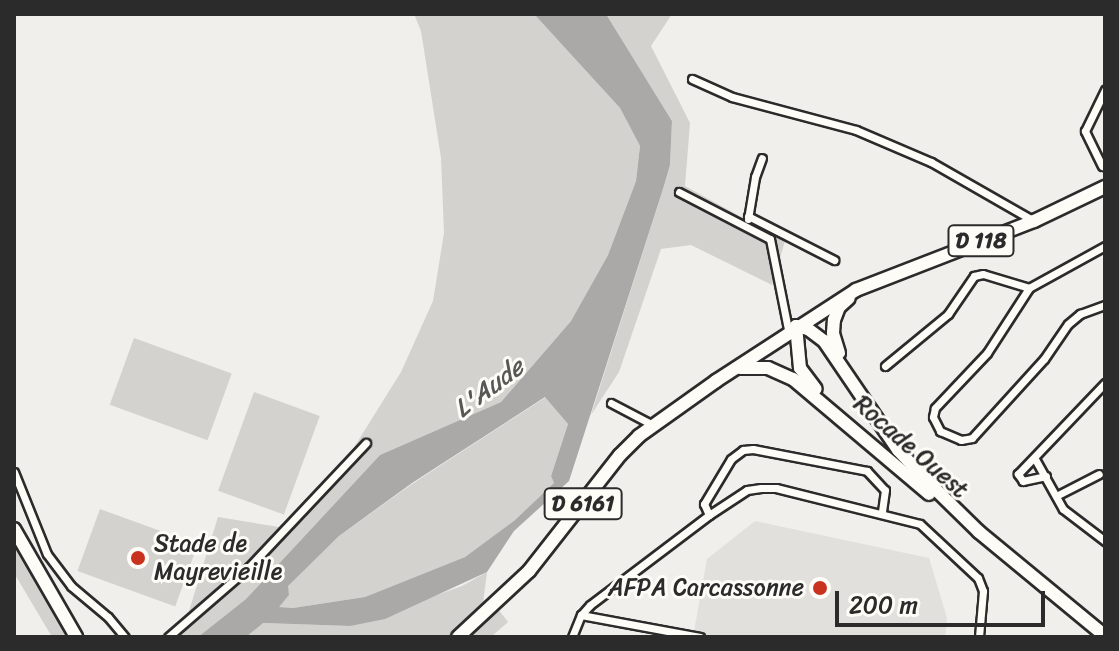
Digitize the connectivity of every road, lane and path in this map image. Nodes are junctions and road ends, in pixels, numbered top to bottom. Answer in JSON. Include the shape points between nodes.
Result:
{"nodes":[{"id":1,"x":692,"y":79,"type":"dead end"},
{"id":2,"x":1105,"y":90,"type":"edge"},
{"id":3,"x":762,"y":158,"type":"dead end"},
{"id":4,"x":1102,"y":166,"type":"dead end"},
{"id":5,"x":1104,"y":187,"type":"edge"},
{"id":6,"x":679,"y":192,"type":"dead end"},
{"id":7,"x":748,"y":216,"type":"junction"},
{"id":8,"x":1034,"y":221,"type":"junction"},
{"id":9,"x":747,"y":225,"type":"junction"},
{"id":10,"x":1105,"y":246,"type":"edge"},
{"id":11,"x":834,"y":260,"type":"dead end"},
{"id":12,"x":1029,"y":288,"type":"junction"},
{"id":13,"x":856,"y":290,"type":"junction"},
{"id":14,"x":1105,"y":305,"type":"edge"},
{"id":15,"x":791,"y":325,"type":"junction"},
{"id":16,"x":885,"y":366,"type":"dead end"},
{"id":17,"x":736,"y":369,"type":"junction"},
{"id":18,"x":846,"y":371,"type":"junction"},
{"id":19,"x":716,"y":381,"type":"junction"},
{"id":20,"x":1104,"y":390,"type":"edge"},
{"id":21,"x":611,"y":403,"type":"dead end"},
{"id":22,"x":847,"y":421,"type":"junction"},
{"id":23,"x":653,"y":425,"type":"junction"},
{"id":24,"x":366,"y":443,"type":"dead end"},
{"id":25,"x":1035,"y":459,"type":"junction"},
{"id":26,"x":14,"y":472,"type":"edge"},
{"id":27,"x":1099,"y":474,"type":"dead end"},
{"id":28,"x":1046,"y":476,"type":"junction"},
{"id":29,"x":1056,"y":496,"type":"junction"},
{"id":30,"x":882,"y":512,"type":"junction"},
{"id":31,"x":709,"y":515,"type":"junction"},
{"id":32,"x":14,"y":529,"type":"edge"},
{"id":33,"x":979,"y":532,"type":"junction"},
{"id":34,"x":1105,"y":541,"type":"edge"},
{"id":35,"x":581,"y":615,"type":"junction"},
{"id":36,"x":1105,"y":636,"type":"edge"},
{"id":37,"x":76,"y":637,"type":"edge"},
{"id":38,"x":125,"y":637,"type":"edge"},
{"id":39,"x":168,"y":637,"type":"edge"},
{"id":40,"x":458,"y":637,"type":"edge"},
{"id":41,"x":572,"y":637,"type":"edge"},
{"id":42,"x":700,"y":637,"type":"edge"},
{"id":43,"x":979,"y":637,"type":"edge"}],
"edges":[{"from":1,"to":8,"type":"street","via":[[732,97],[856,130],[931,162]]},
{"from":2,"to":4,"type":"street","via":[[1085,131]]},
{"from":3,"to":7,"type":"street"},
{"from":5,"to":8,"type":"main road","number":"D 118"},
{"from":6,"to":9,"type":"street"},
{"from":7,"to":9,"type":"street"},
{"from":7,"to":11,"type":"street"},
{"from":8,"to":13,"type":"main road","number":"D 118"},
{"from":9,"to":15,"type":"street","via":[[775,248]]},
{"from":10,"to":12,"type":"street"},
{"from":12,"to":14,"type":"street","via":[[987,353],[935,408],[940,431],[961,440],[972,438],[1044,359],[1068,324]]},
{"from":12,"to":16,"type":"street","via":[[974,276],[948,314]]},
{"from":13,"to":15,"type":"main road","number":"D 118"},
{"from":13,"to":18,"type":"main road","name":"Rocade Ouest","via":[[834,320],[834,344]]},
{"from":15,"to":17,"type":"main road","number":"D 6161"},
{"from":15,"to":18,"type":"main road","name":"Rocade Ouest","via":[[824,341]]},
{"from":15,"to":19,"type":"main road","number":"D 6161"},
{"from":15,"to":22,"type":"main road","via":[[800,368]]},
{"from":17,"to":19,"type":"main road","number":"D 6161"},
{"from":17,"to":22,"type":"main road","name":"Rocade Ouest","via":[[768,368],[793,379]]},
{"from":18,"to":33,"type":"main road","name":"Rocade Ouest","via":[[898,450]]},
{"from":19,"to":23,"type":"main road","number":"D 6161"},
{"from":20,"to":25,"type":"street"},
{"from":21,"to":23,"type":"street"},
{"from":22,"to":33,"type":"main road","name":"Rocade Ouest"},
{"from":23,"to":40,"type":"main road","number":"D 6161","via":[[620,455],[529,571]]},
{"from":24,"to":39,"type":"street","via":[[248,568]]},
{"from":25,"to":28,"type":"street"},
{"from":25,"to":28,"type":"street","via":[[1018,474],[1023,481]]},
{"from":26,"to":38,"type":"street","via":[[47,554],[71,586]]},
{"from":27,"to":29,"type":"street"},
{"from":28,"to":29,"type":"street"},
{"from":29,"to":34,"type":"street","via":[[1069,515]]},
{"from":30,"to":31,"type":"street","via":[[761,488],[747,490]]},
{"from":30,"to":31,"type":"street","via":[[885,490],[867,471],[753,449],[731,459],[704,504]]},
{"from":30,"to":43,"type":"street","via":[[920,524],[978,578],[983,591]]},
{"from":31,"to":35,"type":"street"},
{"from":32,"to":37,"type":"main road"},
{"from":33,"to":36,"type":"main road","name":"Rocade Ouest"},
{"from":35,"to":41,"type":"street"},
{"from":35,"to":42,"type":"street"}]}
